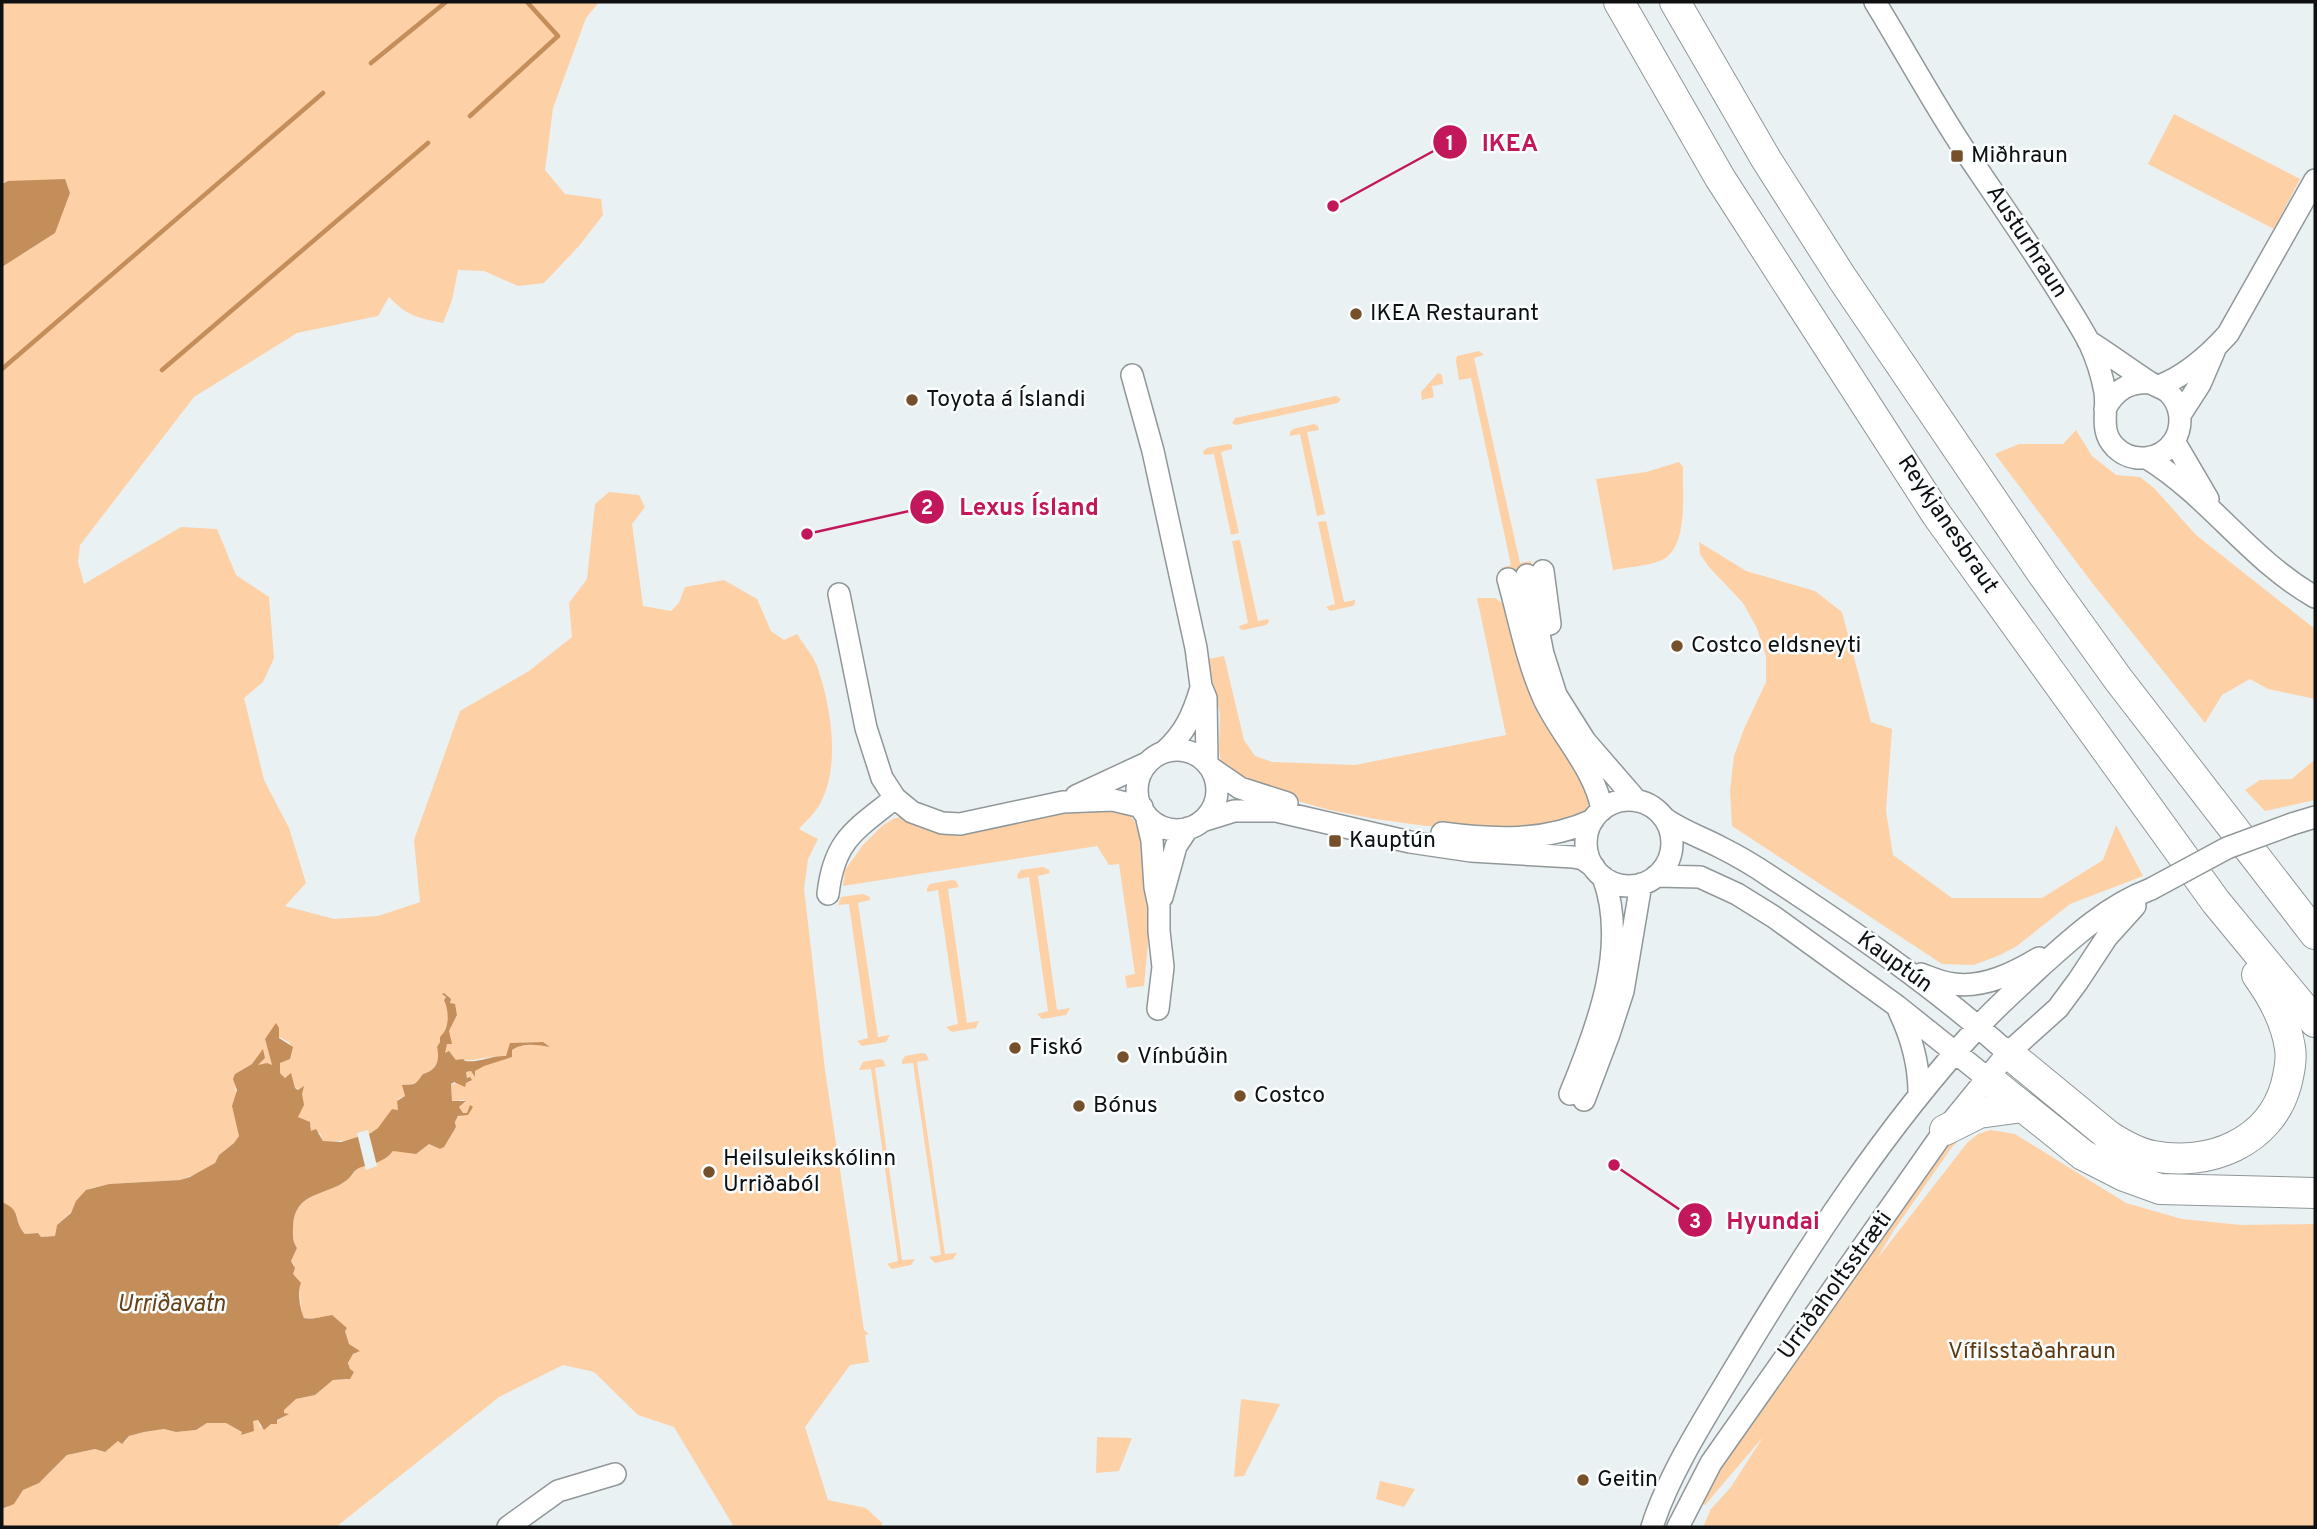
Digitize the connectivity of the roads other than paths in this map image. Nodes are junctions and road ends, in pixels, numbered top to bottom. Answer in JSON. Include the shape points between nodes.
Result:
{"nodes":[{"id":1,"x":1619,"y":2,"type":"edge"},
{"id":2,"x":1675,"y":2,"type":"edge"},
{"id":3,"x":1875,"y":2,"type":"edge"},
{"id":4,"x":2315,"y":180,"type":"edge"},
{"id":5,"x":2088,"y":341,"type":"junction"},
{"id":6,"x":2216,"y":347,"type":"junction"},
{"id":7,"x":1132,"y":375,"type":"dead end"},
{"id":8,"x":2155,"y":385,"type":"junction"},
{"id":9,"x":2105,"y":409,"type":"junction"},
{"id":10,"x":2180,"y":415,"type":"junction"},
{"id":11,"x":2174,"y":441,"type":"junction"},
{"id":12,"x":2147,"y":458,"type":"junction"},
{"id":13,"x":2218,"y":516,"type":"junction"},
{"id":14,"x":839,"y":594,"type":"dead end"},
{"id":15,"x":2315,"y":597,"type":"edge"},
{"id":16,"x":1201,"y":686,"type":"junction"},
{"id":17,"x":1155,"y":758,"type":"junction"},
{"id":18,"x":2113,"y":761,"type":"junction"},
{"id":19,"x":1209,"y":766,"type":"junction"},
{"id":20,"x":895,"y":798,"type":"junction"},
{"id":21,"x":1637,"y":801,"type":"junction"},
{"id":22,"x":1063,"y":802,"type":"junction"},
{"id":23,"x":1144,"y":811,"type":"junction"},
{"id":24,"x":1598,"y":815,"type":"junction"},
{"id":25,"x":1664,"y":818,"type":"junction"},
{"id":26,"x":2307,"y":820,"type":"edge"},
{"id":27,"x":1195,"y":825,"type":"junction"},
{"id":28,"x":1599,"y":872,"type":"junction"},
{"id":29,"x":1649,"y":880,"type":"junction"},
{"id":30,"x":2151,"y":889,"type":"junction"},
{"id":31,"x":828,"y":894,"type":"dead end"},
{"id":32,"x":1159,"y":906,"type":"junction"},
{"id":33,"x":2315,"y":934,"type":"edge"},
{"id":34,"x":2071,"y":939,"type":"junction"},
{"id":35,"x":1906,"y":970,"type":"junction"},
{"id":36,"x":1897,"y":1006,"type":"junction"},
{"id":37,"x":1158,"y":1009,"type":"dead end"},
{"id":38,"x":2315,"y":1022,"type":"edge"},
{"id":39,"x":1978,"y":1026,"type":"junction"},
{"id":40,"x":1956,"y":1052,"type":"junction"},
{"id":41,"x":2008,"y":1053,"type":"junction"},
{"id":42,"x":1987,"y":1078,"type":"junction"},
{"id":43,"x":1919,"y":1093,"type":"junction"},
{"id":44,"x":2023,"y":1107,"type":"junction"},
{"id":45,"x":1945,"y":1130,"type":"junction"},
{"id":46,"x":2315,"y":1193,"type":"edge"},
{"id":47,"x":615,"y":1474,"type":"dead end"},
{"id":48,"x":508,"y":1527,"type":"edge"},
{"id":49,"x":1652,"y":1527,"type":"edge"},
{"id":50,"x":1678,"y":1527,"type":"edge"}],
"edges":[{"from":1,"to":18,"type":"highway","name":"Reykjanesbraut","via":[[1720,178],[1937,515]]},
{"from":2,"to":33,"type":"highway","via":[[1842,278],[2020,541],[2118,679]]},
{"from":3,"to":5,"type":"street","name":"Austurhraun"},
{"from":4,"to":6,"type":"street","via":[[2228,334]]},
{"from":5,"to":8,"type":"street","name":"Austurhraun"},
{"from":5,"to":9,"type":"street","name":"Austurhraun","via":[[2100,372]]},
{"from":6,"to":8,"type":"street","via":[[2177,379]]},
{"from":6,"to":10,"type":"street"},
{"from":7,"to":16,"type":"street","name":"Kauptún","via":[[1156,464]]},
{"from":8,"to":9,"type":"street","via":[[2125,386]]},
{"from":8,"to":10,"type":"street","name":"Austurhraun","via":[[2173,398]]},
{"from":9,"to":12,"type":"street","name":"Austurhraun","via":[[2105,430],[2116,449]]},
{"from":10,"to":11,"type":"street"},
{"from":11,"to":12,"type":"street"},
{"from":11,"to":13,"type":"street","name":"Austurhraun"},
{"from":12,"to":13,"type":"street","name":"Austurhraun"},
{"from":13,"to":15,"type":"street","name":"Austurhraun","via":[[2268,565]]},
{"from":14,"to":20,"type":"street","name":"Kauptún","via":[[866,729],[881,778]]},
{"from":16,"to":17,"type":"street","name":"Kauptún","via":[[1187,726]]},
{"from":16,"to":19,"type":"street","name":"Kauptún","via":[[1208,712],[1205,744]]},
{"from":17,"to":19,"type":"street","via":[[1182,750]]},
{"from":17,"to":22,"type":"street","name":"Kauptún"},
{"from":17,"to":23,"type":"street","name":"Kauptún","via":[[1139,777]]},
{"from":18,"to":38,"type":"highway","name":"Reykjanesbraut","via":[[2216,902]]},
{"from":18,"to":41,"type":"highway","via":[[2138,813],[2278,1009],[2290,1049],[2283,1097],[2273,1115],[2246,1142],[2193,1158],[2156,1157],[2109,1136]]},
{"from":19,"to":24,"type":"street","via":[[1240,788],[1278,801],[1412,830],[1525,838],[1565,831]]},
{"from":19,"to":27,"type":"street","name":"Kauptún","via":[[1216,779],[1215,802]]},
{"from":20,"to":22,"type":"street","name":"Kauptún","via":[[928,820],[960,824]]},
{"from":20,"to":31,"type":"street","via":[[847,839],[836,855]]},
{"from":21,"to":24,"type":"street","via":[[1613,804]]},
{"from":21,"to":24,"type":"street","name":"Kauptún","via":[[1586,741],[1556,695],[1526,575],[1543,696],[1595,784]]},
{"from":21,"to":25,"type":"street","name":"Kauptún"},
{"from":22,"to":23,"type":"street","name":"Kauptún","via":[[1113,800]]},
{"from":23,"to":27,"type":"street","name":"Kauptún","via":[[1165,828]]},
{"from":23,"to":32,"type":"street","name":"Kauptún"},
{"from":24,"to":28,"type":"street","name":"Kauptún","via":[[1588,831],[1587,844]]},
{"from":25,"to":29,"type":"street","name":"Kauptún","via":[[1670,829],[1671,855]]},
{"from":25,"to":35,"type":"street","name":"Kauptún","via":[[1770,876]]},
{"from":26,"to":30,"type":"street","bridge":true,"via":[[2227,849]]},
{"from":27,"to":28,"type":"street","name":"Kauptún","via":[[1234,811],[1276,811],[1410,842],[1573,857]]},
{"from":27,"to":32,"type":"street","name":"Kauptún","via":[[1176,846]]},
{"from":28,"to":29,"type":"street","name":"Kauptún","via":[[1628,886]]},
{"from":28,"to":29,"type":"street","name":"Kauptún","via":[[1610,894],[1610,965],[1577,1097],[1609,1034]]},
{"from":29,"to":36,"type":"street","name":"Kauptún","via":[[1700,877],[1727,889]]},
{"from":30,"to":34,"type":"street","via":[[2131,897]]},
{"from":30,"to":41,"type":"street","via":[[2107,937],[2058,1008]]},
{"from":32,"to":37,"type":"street","name":"Kauptún","via":[[1163,967]]},
{"from":34,"to":35,"type":"street","via":[[1999,978],[1974,984],[1948,983]]},
{"from":34,"to":39,"type":"street"},
{"from":35,"to":39,"type":"street","name":"Kauptún"},
{"from":36,"to":40,"type":"street","name":"Kauptún"},
{"from":36,"to":43,"type":"street","via":[[1912,1038]]},
{"from":39,"to":40,"type":"street"},
{"from":39,"to":41,"type":"street","name":"Kauptún"},
{"from":40,"to":42,"type":"street","name":"Kauptún"},
{"from":40,"to":43,"type":"street","name":"Urriðaholtsstræti"},
{"from":41,"to":42,"type":"street","name":"Urriðaholtsstræti"},
{"from":42,"to":44,"type":"highway"},
{"from":42,"to":45,"type":"street","name":"Urriðaholtsstræti"},
{"from":43,"to":49,"type":"street","name":"Urriðaholtsstræti","via":[[1771,1308],[1670,1483]]},
{"from":44,"to":45,"type":"highway","via":[[1979,1113]]},
{"from":44,"to":46,"type":"highway","via":[[2083,1156],[2160,1189]]},
{"from":45,"to":50,"type":"street","name":"Urriðaholtsstræti","via":[[1711,1463]]},
{"from":47,"to":48,"type":"street","via":[[558,1490]]}]}
